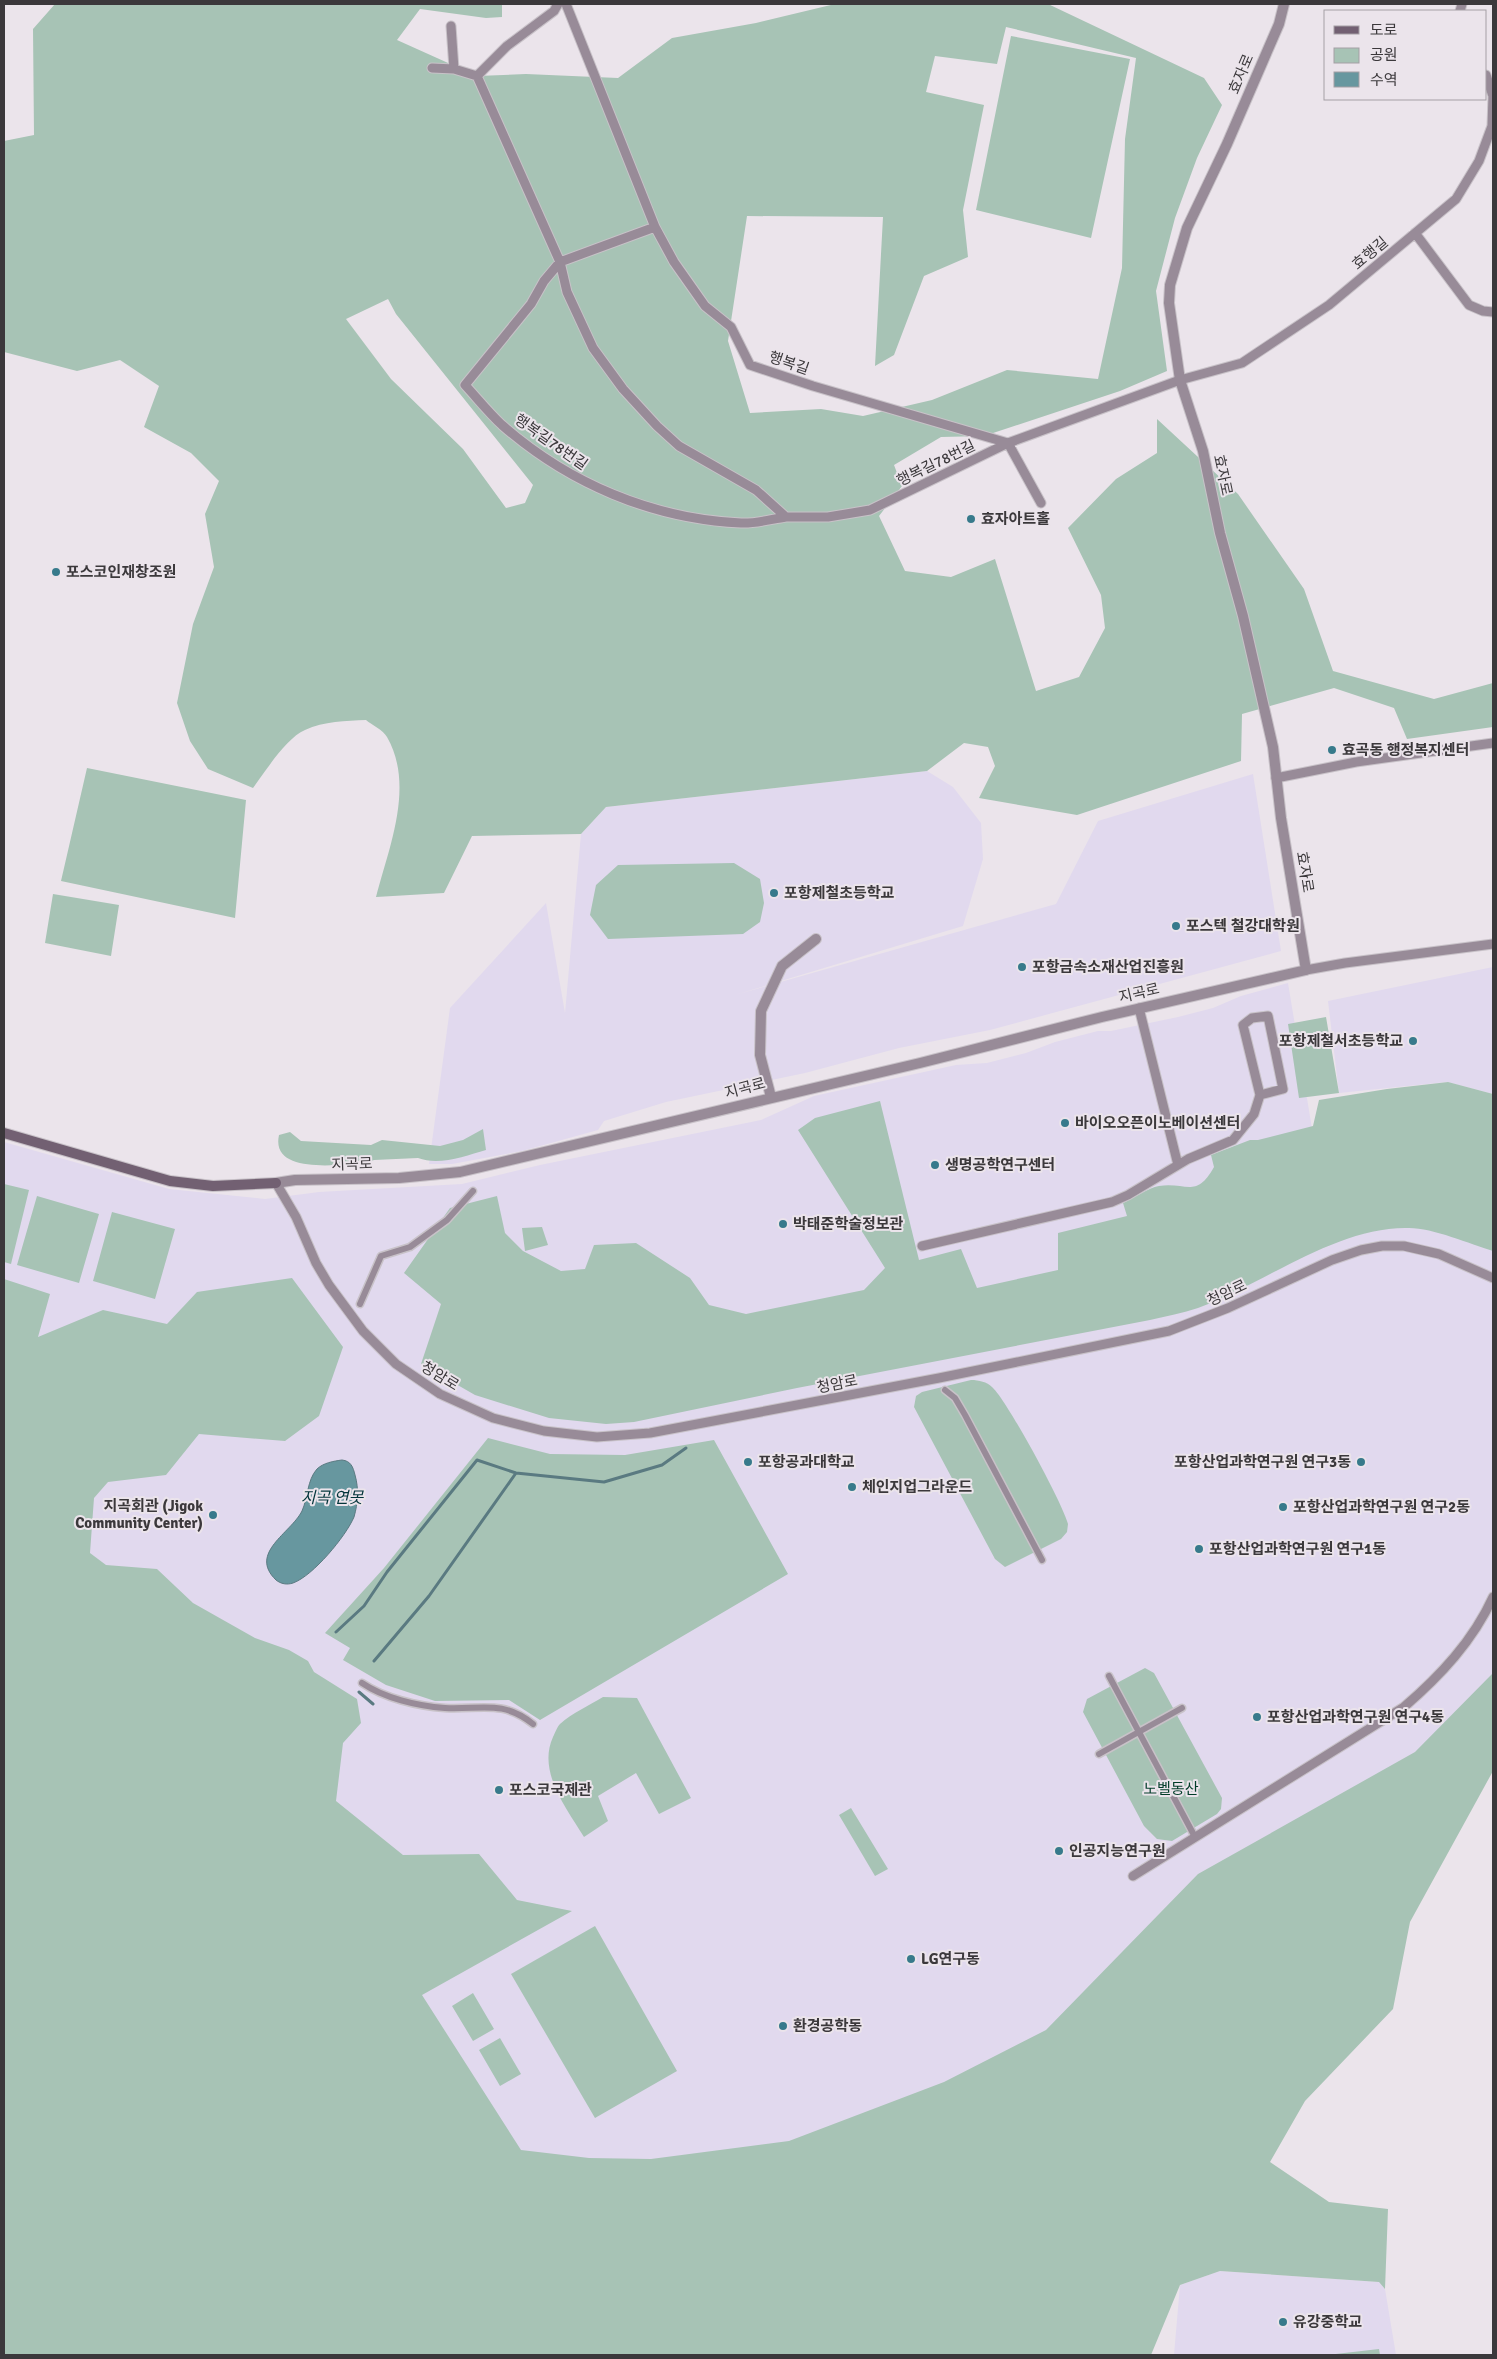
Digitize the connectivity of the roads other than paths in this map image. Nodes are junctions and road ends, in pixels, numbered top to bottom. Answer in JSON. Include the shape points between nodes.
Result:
{"nodes":[{"id":1,"x":558,"y":4,"type":"edge"},
{"id":2,"x":566,"y":4,"type":"edge"},
{"id":3,"x":1284,"y":4,"type":"edge"},
{"id":4,"x":451,"y":26,"type":"dead end"},
{"id":5,"x":432,"y":68,"type":"dead end"},
{"id":6,"x":454,"y":69,"type":"junction"},
{"id":7,"x":476,"y":76,"type":"junction"},
{"id":8,"x":1487,"y":78,"type":"edge"},
{"id":9,"x":655,"y":227,"type":"junction"},
{"id":10,"x":1415,"y":233,"type":"junction"},
{"id":11,"x":560,"y":262,"type":"junction"},
{"id":12,"x":1493,"y":312,"type":"edge"},
{"id":13,"x":1180,"y":380,"type":"junction"},
{"id":14,"x":1008,"y":443,"type":"junction"},
{"id":15,"x":1041,"y":503,"type":"dead end"},
{"id":16,"x":786,"y":517,"type":"junction"},
{"id":17,"x":1493,"y":743,"type":"edge"},
{"id":18,"x":1276,"y":778,"type":"junction"},
{"id":19,"x":816,"y":939,"type":"dead end"},
{"id":20,"x":1493,"y":944,"type":"edge"},
{"id":21,"x":1306,"y":970,"type":"junction"},
{"id":22,"x":1139,"y":1008,"type":"junction"},
{"id":23,"x":1260,"y":1095,"type":"junction"},
{"id":24,"x":771,"y":1097,"type":"junction"},
{"id":25,"x":4,"y":1133,"type":"edge"},
{"id":26,"x":1178,"y":1165,"type":"junction"},
{"id":27,"x":276,"y":1183,"type":"junction"},
{"id":28,"x":473,"y":1192,"type":"dead end"},
{"id":29,"x":922,"y":1246,"type":"dead end"},
{"id":30,"x":1463,"y":1264,"type":"junction"},
{"id":31,"x":1493,"y":1278,"type":"edge"},
{"id":32,"x":1493,"y":1285,"type":"edge"},
{"id":33,"x":360,"y":1304,"type":"dead end"},
{"id":34,"x":946,"y":1390,"type":"dead end"},
{"id":35,"x":1042,"y":1560,"type":"dead end"},
{"id":36,"x":1493,"y":1597,"type":"edge"},
{"id":37,"x":1109,"y":1676,"type":"dead end"},
{"id":38,"x":362,"y":1683,"type":"dead end"},
{"id":39,"x":1182,"y":1708,"type":"dead end"},
{"id":40,"x":533,"y":1724,"type":"dead end"},
{"id":41,"x":1139,"y":1732,"type":"junction"},
{"id":42,"x":1099,"y":1754,"type":"dead end"},
{"id":43,"x":1195,"y":1837,"type":"junction"},
{"id":44,"x":1134,"y":1876,"type":"dead end"}],
"edges":[{"from":1,"to":7,"type":"street","via":[[554,11],[507,46]]},
{"from":2,"to":9,"type":"street","name":"행복길"},
{"from":3,"to":13,"type":"street","name":"효자로","via":[[1279,24],[1187,228],[1170,285],[1171,324]]},
{"from":4,"to":6,"type":"street"},
{"from":5,"to":6,"type":"street"},
{"from":6,"to":7,"type":"street"},
{"from":7,"to":11,"type":"street"},
{"from":8,"to":10,"type":"street","name":"효행길","via":[[1493,96],[1492,126],[1479,160],[1456,199]]},
{"from":9,"to":11,"type":"street"},
{"from":9,"to":14,"type":"street","name":"행복길","via":[[674,262],[705,306],[731,327],[750,365]]},
{"from":10,"to":12,"type":"street","via":[[1469,305]]},
{"from":10,"to":13,"type":"street","name":"효행길","via":[[1329,305],[1260,354],[1235,366]]},
{"from":11,"to":16,"type":"street","via":[[567,292],[594,348],[623,389],[679,446],[756,490]]},
{"from":11,"to":16,"type":"street","name":"행복길78번길","via":[[531,304],[465,385],[501,424],[534,450],[567,473],[621,499],[672,514],[742,523]]},
{"from":13,"to":14,"type":"street"},
{"from":13,"to":18,"type":"street","name":"효자로","via":[[1203,451],[1220,533],[1258,678]]},
{"from":14,"to":15,"type":"street"},
{"from":14,"to":16,"type":"street","name":"행복길78번길","via":[[870,510],[828,517]]},
{"from":17,"to":18,"type":"street","via":[[1356,762]]},
{"from":18,"to":21,"type":"street","name":"효자로"},
{"from":19,"to":24,"type":"street","via":[[782,966],[761,1011],[760,1055]]},
{"from":20,"to":21,"type":"street","name":"지곡로"},
{"from":21,"to":22,"type":"street","name":"지곡로"},
{"from":22,"to":24,"type":"street","name":"지곡로"},
{"from":22,"to":26,"type":"street"},
{"from":23,"to":23,"type":"street","via":[[1283,1089],[1268,1016],[1252,1018],[1243,1025]]},
{"from":23,"to":26,"type":"street","via":[[1254,1114],[1233,1140]]},
{"from":24,"to":27,"type":"street","name":"지곡로","via":[[460,1172]]},
{"from":25,"to":27,"type":"main road","name":"지곡로","via":[[170,1181],[213,1186]]},
{"from":26,"to":29,"type":"street","via":[[1112,1202]]},
{"from":27,"to":30,"type":"street","name":"청암로","via":[[329,1285],[363,1331],[396,1364],[440,1394],[493,1418],[544,1431],[597,1438],[650,1433],[1169,1331],[1361,1250],[1404,1246],[1439,1254]]},
{"from":28,"to":33,"type":"street","via":[[447,1220],[410,1246],[381,1256]]},
{"from":30,"to":31,"type":"street","name":"청암로"},
{"from":30,"to":32,"type":"street"},
{"from":34,"to":35,"type":"street","via":[[965,1415]]},
{"from":36,"to":43,"type":"street","via":[[1485,1615],[1457,1654],[1404,1707]]},
{"from":37,"to":41,"type":"street"},
{"from":38,"to":40,"type":"street","via":[[376,1692],[429,1706],[512,1709]]},
{"from":39,"to":41,"type":"street"},
{"from":41,"to":42,"type":"street"},
{"from":41,"to":43,"type":"street"},
{"from":43,"to":44,"type":"street"}]}
